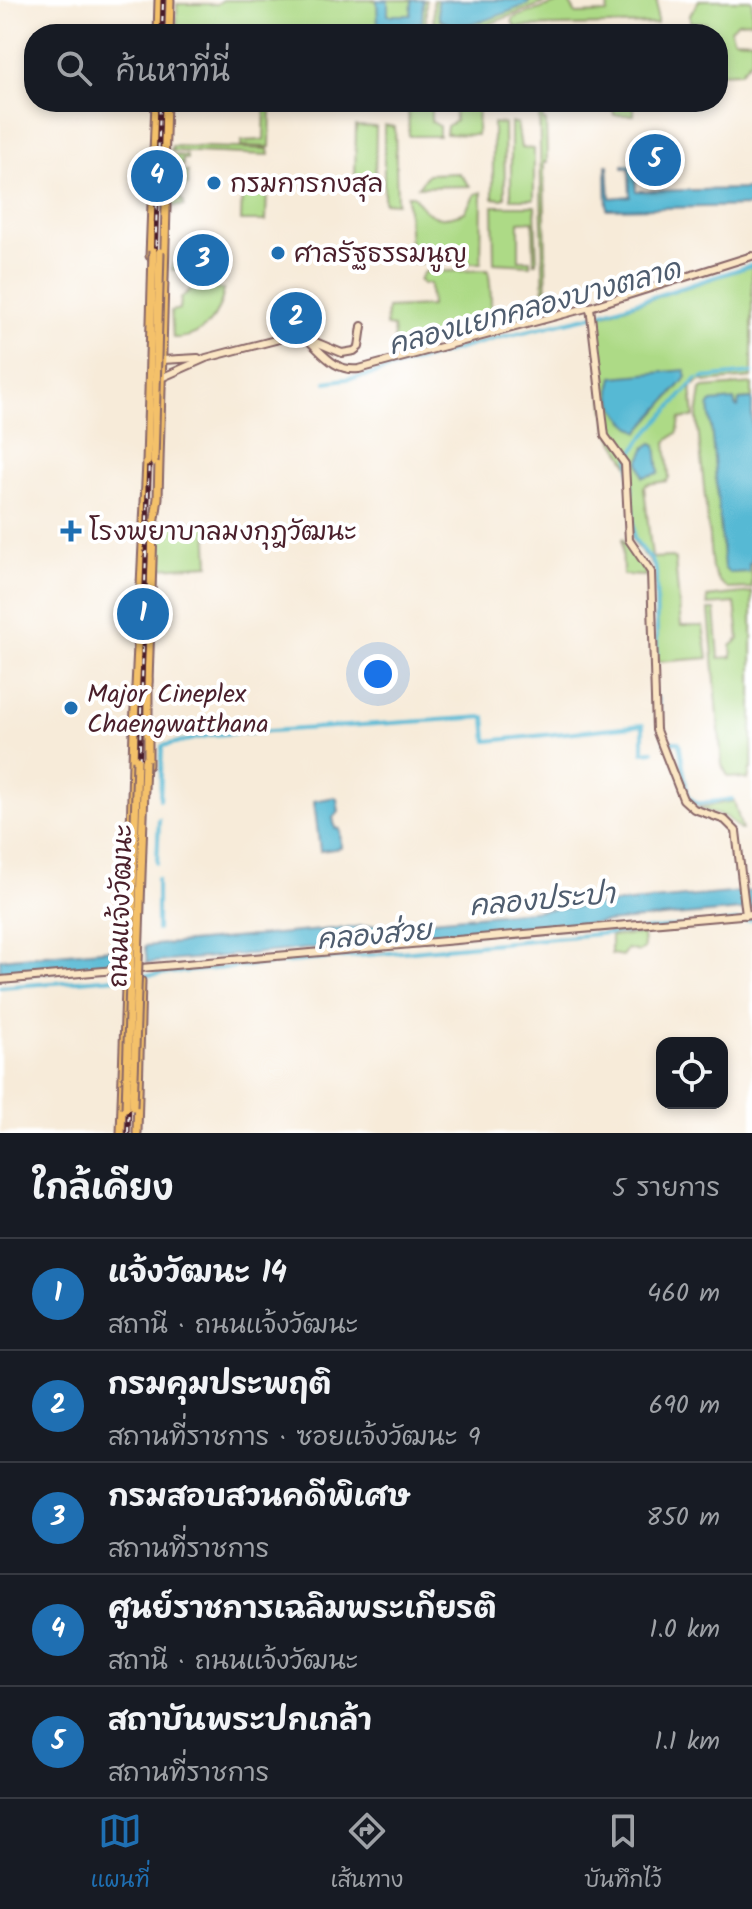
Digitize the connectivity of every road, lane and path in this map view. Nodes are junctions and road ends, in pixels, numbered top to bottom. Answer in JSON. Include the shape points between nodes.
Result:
{"nodes":[{"id":1,"x":159,"y":0,"type":"edge"},
{"id":2,"x":170,"y":0,"type":"edge"},
{"id":3,"x":158,"y":24,"type":"edge"},
{"id":4,"x":169,"y":24,"type":"edge"},
{"id":5,"x":156,"y":112,"type":"edge"},
{"id":6,"x":166,"y":112,"type":"edge"},
{"id":7,"x":164,"y":168,"type":"junction"},
{"id":8,"x":153,"y":170,"type":"junction"},
{"id":9,"x":157,"y":252,"type":"junction"},
{"id":10,"x":752,"y":256,"type":"edge"},
{"id":11,"x":591,"y":314,"type":"junction"},
{"id":12,"x":362,"y":326,"type":"dead end"},
{"id":13,"x":306,"y":338,"type":"junction"},
{"id":14,"x":147,"y":341,"type":"junction"},
{"id":15,"x":162,"y":342,"type":"junction"},
{"id":16,"x":206,"y":358,"type":"junction"},
{"id":17,"x":147,"y":360,"type":"junction"},
{"id":18,"x":162,"y":360,"type":"junction"},
{"id":19,"x":161,"y":382,"type":"junction"},
{"id":20,"x":146,"y":386,"type":"junction"},
{"id":21,"x":151,"y":462,"type":"junction"},
{"id":22,"x":153,"y":533,"type":"junction"},
{"id":23,"x":143,"y":550,"type":"junction"},
{"id":24,"x":148,"y":679,"type":"junction"},
{"id":25,"x":137,"y":686,"type":"junction"},
{"id":26,"x":141,"y":760,"type":"junction"},
{"id":27,"x":130,"y":838,"type":"junction"},
{"id":28,"x":145,"y":841,"type":"junction"},
{"id":29,"x":128,"y":900,"type":"junction"},
{"id":30,"x":143,"y":902,"type":"junction"},
{"id":31,"x":748,"y":914,"type":"edge"},
{"id":32,"x":141,"y":973,"type":"junction"},
{"id":33,"x":127,"y":974,"type":"junction"},
{"id":34,"x":0,"y":980,"type":"edge"},
{"id":35,"x":125,"y":1018,"type":"junction"},
{"id":36,"x":140,"y":1018,"type":"junction"},
{"id":37,"x":124,"y":1054,"type":"junction"},
{"id":38,"x":139,"y":1054,"type":"junction"},
{"id":39,"x":123,"y":1069,"type":"junction"},
{"id":40,"x":139,"y":1070,"type":"junction"},
{"id":41,"x":130,"y":1107,"type":"junction"},
{"id":42,"x":123,"y":1133,"type":"edge"},
{"id":43,"x":135,"y":1133,"type":"edge"}],
"edges":[{"from":1,"to":3,"type":"main road"},
{"from":2,"to":4,"type":"main road"},
{"from":5,"to":8,"type":"main road","name":"ถนนแจ้งวัฒนะ"},
{"from":6,"to":7,"type":"main road","name":"ถนนแจ้งวัฒนะ"},
{"from":7,"to":9,"type":"main road","name":"ถนนแจ้งวัฒนะ"},
{"from":7,"to":15,"type":"main road","name":"ถนนแจ้งวัฒนะ"},
{"from":8,"to":9,"type":"main road","name":"ถนนแจ้งวัฒนะ"},
{"from":8,"to":14,"type":"main road","name":"ถนนแจ้งวัฒนะ"},
{"from":9,"to":21,"type":"main road","name":"ถนนแจ้งวัฒนะ","bridge":true},
{"from":10,"to":11,"type":"street"},
{"from":11,"to":13,"type":"street","via":[[351,370],[339,368]]},
{"from":11,"to":31,"type":"street","via":[[605,436],[625,469],[629,540],[651,572],[656,730],[683,799],[694,809],[725,820],[739,837]]},
{"from":12,"to":13,"type":"street","via":[[359,347],[348,353]]},
{"from":13,"to":16,"type":"street","via":[[276,339]]},
{"from":14,"to":15,"type":"main road","via":[[155,347]]},
{"from":14,"to":17,"type":"main road","name":"ถนนแจ้งวัฒนะ"},
{"from":15,"to":18,"type":"main road","name":"ถนนแจ้งวัฒนะ"},
{"from":16,"to":18,"type":"street"},
{"from":16,"to":19,"type":"street"},
{"from":17,"to":18,"type":"main road"},
{"from":17,"to":20,"type":"main road","name":"ถนนแจ้งวัฒนะ"},
{"from":18,"to":19,"type":"main road","name":"ถนนแจ้งวัฒนะ"},
{"from":19,"to":20,"type":"main road"},
{"from":19,"to":22,"type":"main road","name":"ถนนแจ้งวัฒนะ"},
{"from":20,"to":23,"type":"main road","name":"ถนนแจ้งวัฒนะ"},
{"from":21,"to":22,"type":"main road","name":"ถนนแจ้งวัฒนะ"},
{"from":21,"to":23,"type":"main road","name":"ถนนแจ้งวัฒนะ"},
{"from":22,"to":24,"type":"main road","name":"ถนนแจ้งวัฒนะ"},
{"from":23,"to":25,"type":"main road","name":"ถนนแจ้งวัฒนะ"},
{"from":24,"to":26,"type":"main road","name":"ถนนแจ้งวัฒนะ"},
{"from":24,"to":28,"type":"main road","name":"ถนนแจ้งวัฒนะ"},
{"from":25,"to":26,"type":"main road","name":"ถนนแจ้งวัฒนะ"},
{"from":25,"to":27,"type":"main road","name":"ถนนแจ้งวัฒนะ"},
{"from":26,"to":41,"type":"main road","name":"ถนนแจ้งวัฒนะ","bridge":true},
{"from":27,"to":28,"type":"main road","via":[[138,849]]},
{"from":27,"to":29,"type":"main road","name":"ถนนแจ้งวัฒนะ"},
{"from":28,"to":30,"type":"main road","name":"ถนนแจ้งวัฒนะ"},
{"from":29,"to":30,"type":"main road","via":[[138,894]]},
{"from":29,"to":33,"type":"main road","name":"ถนนแจ้งวัฒนะ"},
{"from":30,"to":32,"type":"main road","name":"ถนนแจ้งวัฒนะ"},
{"from":31,"to":32,"type":"street"},
{"from":32,"to":36,"type":"main road","name":"ถนนแจ้งวัฒนะ"},
{"from":33,"to":34,"type":"street"},
{"from":33,"to":35,"type":"main road","name":"ถนนแจ้งวัฒนะ"},
{"from":35,"to":36,"type":"main road"},
{"from":35,"to":37,"type":"main road","name":"ถนนแจ้งวัฒนะ"},
{"from":36,"to":38,"type":"main road","name":"ถนนแจ้งวัฒนะ"},
{"from":37,"to":38,"type":"main road","via":[[133,1061]]},
{"from":37,"to":39,"type":"main road","name":"ถนนแจ้งวัฒนะ"},
{"from":38,"to":40,"type":"main road","name":"ถนนแจ้งวัฒนะ"},
{"from":39,"to":40,"type":"main road","via":[[133,1064]]},
{"from":39,"to":42,"type":"main road","name":"ถนนแจ้งวัฒนะ"},
{"from":40,"to":43,"type":"main road","name":"ถนนแจ้งวัฒนะ"},
{"from":41,"to":42,"type":"main road","name":"ถนนแจ้งวัฒนะ"},
{"from":41,"to":43,"type":"main road","name":"ถนนแจ้งวัฒนะ"}]}
